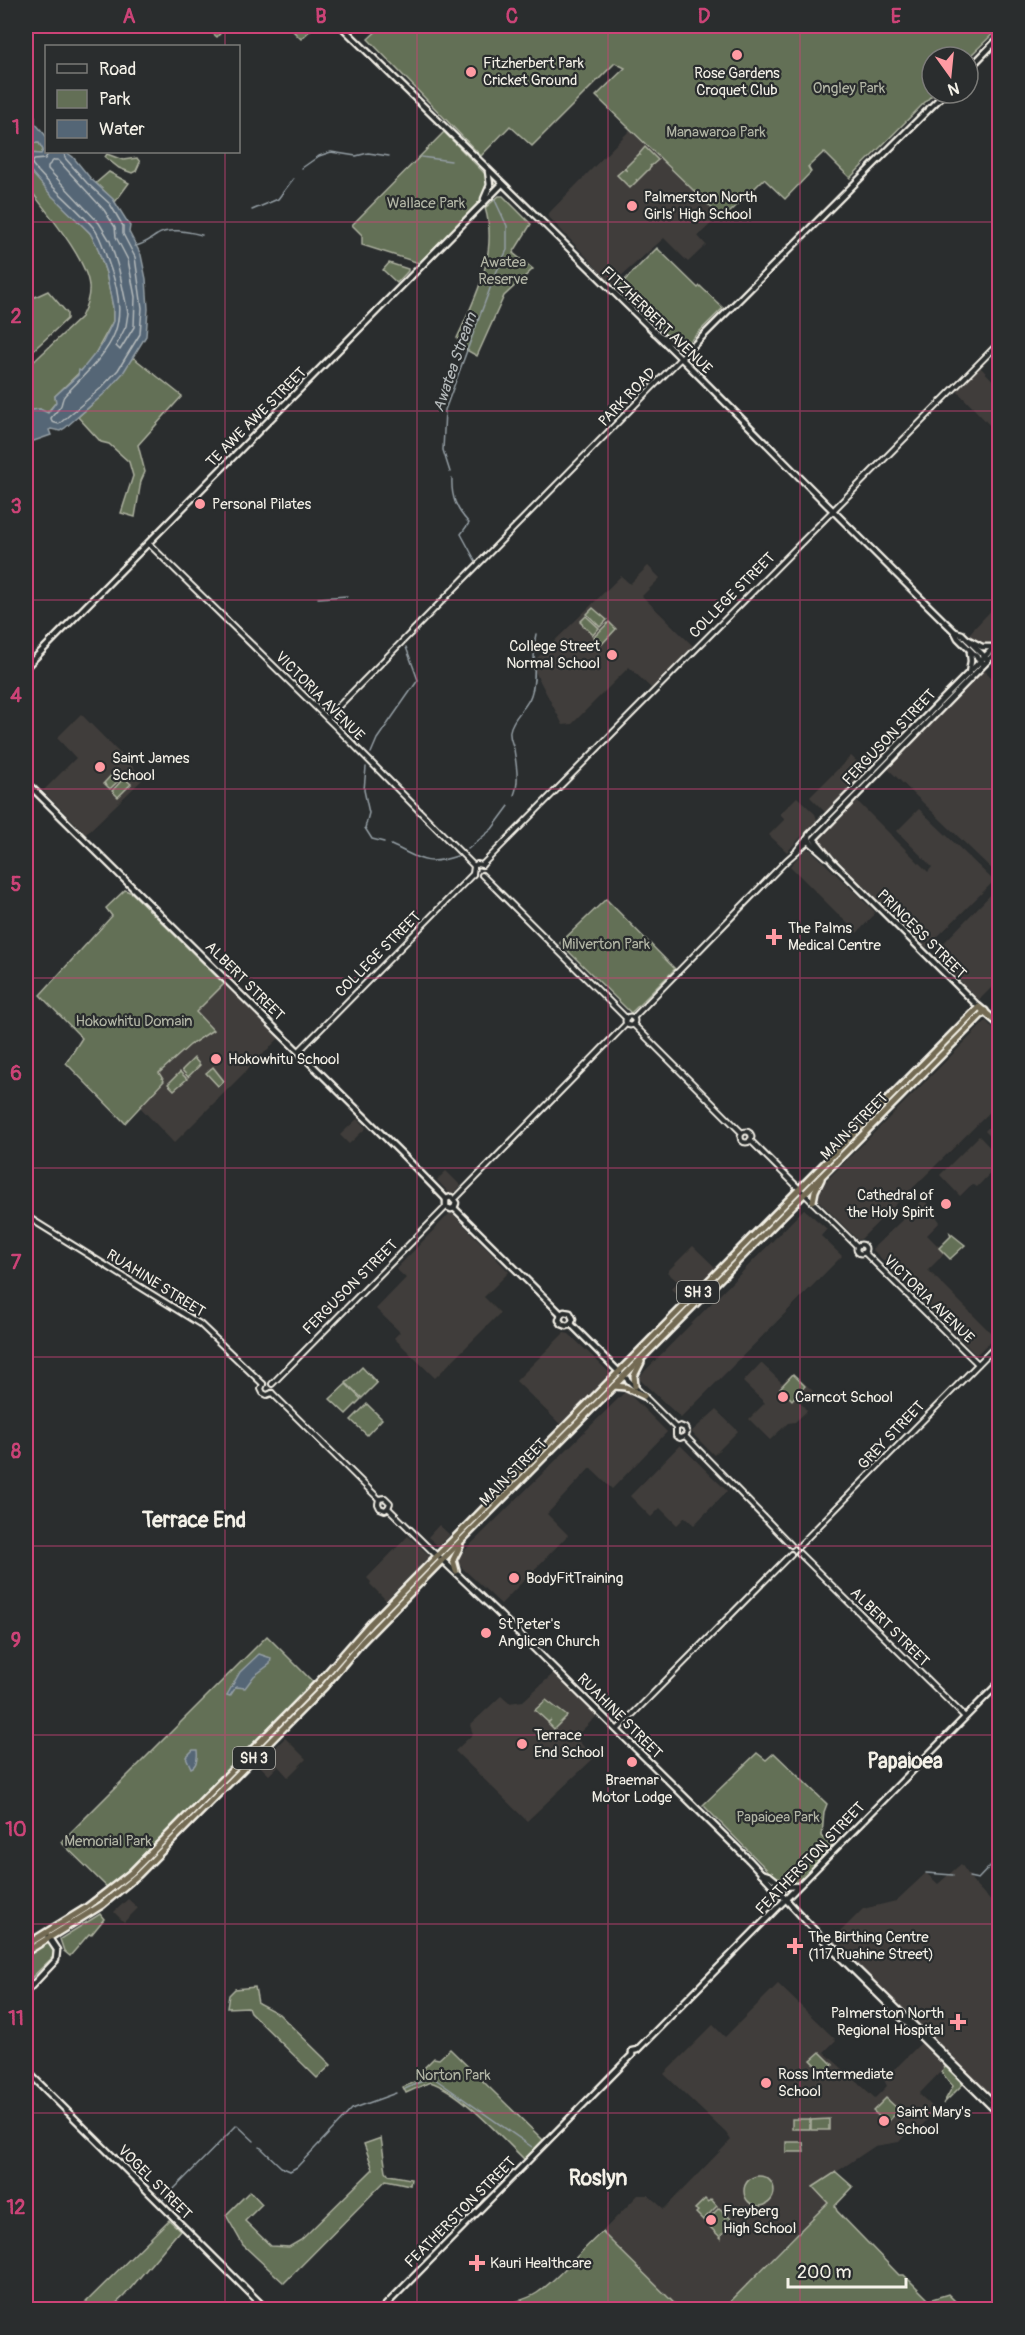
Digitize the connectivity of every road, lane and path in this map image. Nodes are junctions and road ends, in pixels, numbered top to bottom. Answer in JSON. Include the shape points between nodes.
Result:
{"nodes":[{"id":1,"x":341,"y":26,"type":"edge"},
{"id":2,"x":999,"y":37,"type":"edge"},
{"id":3,"x":980,"y":57,"type":"edge"},
{"id":4,"x":933,"y":105,"type":"edge"},
{"id":5,"x":488,"y":170,"type":"junction"},
{"id":6,"x":502,"y":184,"type":"junction"},
{"id":7,"x":469,"y":218,"type":"junction"},
{"id":8,"x":650,"y":330,"type":"junction"},
{"id":9,"x":999,"y":342,"type":"edge"},
{"id":10,"x":692,"y":347,"type":"junction"},
{"id":11,"x":681,"y":359,"type":"junction"},
{"id":12,"x":833,"y":510,"type":"junction"},
{"id":13,"x":149,"y":544,"type":"junction"},
{"id":14,"x":955,"y":632,"type":"junction"},
{"id":15,"x":967,"y":639,"type":"junction"},
{"id":16,"x":999,"y":641,"type":"edge"},
{"id":17,"x":996,"y":648,"type":"edge"},
{"id":18,"x":969,"y":650,"type":"junction"},
{"id":19,"x":984,"y":660,"type":"junction"},
{"id":20,"x":26,"y":667,"type":"edge"},
{"id":21,"x":969,"y":673,"type":"junction"},
{"id":22,"x":327,"y":718,"type":"junction"},
{"id":23,"x":26,"y":782,"type":"edge"},
{"id":24,"x":810,"y":838,"type":"junction"},
{"id":25,"x":482,"y":865,"type":"junction"},
{"id":26,"x":474,"y":866,"type":"junction"},
{"id":27,"x":473,"y":874,"type":"junction"},
{"id":28,"x":482,"y":874,"type":"junction"},
{"id":29,"x":979,"y":1007,"type":"junction"},
{"id":30,"x":985,"y":1011,"type":"junction"},
{"id":31,"x":626,"y":1018,"type":"junction"},
{"id":32,"x":633,"y":1018,"type":"junction"},
{"id":33,"x":626,"y":1024,"type":"junction"},
{"id":34,"x":633,"y":1024,"type":"junction"},
{"id":35,"x":999,"y":1025,"type":"edge"},
{"id":36,"x":299,"y":1051,"type":"junction"},
{"id":37,"x":742,"y":1132,"type":"junction"},
{"id":38,"x":750,"y":1140,"type":"junction"},
{"id":39,"x":827,"y":1170,"type":"junction"},
{"id":40,"x":802,"y":1191,"type":"junction"},
{"id":41,"x":446,"y":1199,"type":"junction"},
{"id":42,"x":455,"y":1199,"type":"junction"},
{"id":43,"x":813,"y":1201,"type":"junction"},
{"id":44,"x":446,"y":1207,"type":"junction"},
{"id":45,"x":454,"y":1208,"type":"junction"},
{"id":46,"x":26,"y":1216,"type":"edge"},
{"id":47,"x":561,"y":1314,"type":"junction"},
{"id":48,"x":571,"y":1324,"type":"junction"},
{"id":49,"x":999,"y":1342,"type":"edge"},
{"id":50,"x":647,"y":1353,"type":"junction"},
{"id":51,"x":978,"y":1364,"type":"junction"},
{"id":52,"x":621,"y":1374,"type":"junction"},
{"id":53,"x":263,"y":1384,"type":"junction"},
{"id":54,"x":272,"y":1384,"type":"junction"},
{"id":55,"x":614,"y":1386,"type":"junction"},
{"id":56,"x":634,"y":1386,"type":"junction"},
{"id":57,"x":272,"y":1393,"type":"junction"},
{"id":58,"x":644,"y":1396,"type":"junction"},
{"id":59,"x":676,"y":1428,"type":"junction"},
{"id":60,"x":685,"y":1436,"type":"junction"},
{"id":61,"x":379,"y":1499,"type":"junction"},
{"id":62,"x":388,"y":1508,"type":"junction"},
{"id":63,"x":466,"y":1537,"type":"junction"},
{"id":64,"x":791,"y":1545,"type":"junction"},
{"id":65,"x":800,"y":1546,"type":"junction"},
{"id":66,"x":799,"y":1553,"type":"junction"},
{"id":67,"x":791,"y":1554,"type":"junction"},
{"id":68,"x":440,"y":1558,"type":"junction"},
{"id":69,"x":456,"y":1571,"type":"junction"},
{"id":70,"x":999,"y":1682,"type":"edge"},
{"id":71,"x":965,"y":1717,"type":"junction"},
{"id":72,"x":617,"y":1730,"type":"junction"},
{"id":73,"x":760,"y":1873,"type":"junction"},
{"id":74,"x":798,"y":1884,"type":"junction"},
{"id":75,"x":786,"y":1899,"type":"junction"},
{"id":76,"x":48,"y":1935,"type":"junction"},
{"id":77,"x":26,"y":1945,"type":"edge"},
{"id":78,"x":831,"y":1945,"type":"junction"},
{"id":79,"x":26,"y":1952,"type":"edge"},
{"id":80,"x":26,"y":1992,"type":"edge"},
{"id":81,"x":26,"y":2070,"type":"edge"},
{"id":82,"x":999,"y":2109,"type":"edge"},
{"id":83,"x":999,"y":2115,"type":"edge"},
{"id":84,"x":267,"y":2310,"type":"edge"},
{"id":85,"x":381,"y":2310,"type":"edge"}],
"edges":[{"from":1,"to":5,"type":"main road","name":"FITZHERBERT AVENUE"},
{"from":2,"to":3,"type":"main road"},
{"from":4,"to":10,"type":"main road","name":"PARK ROAD"},
{"from":5,"to":6,"type":"main road","name":"FITZHERBERT AVENUE"},
{"from":5,"to":7,"type":"main road","via":[[489,191]]},
{"from":6,"to":7,"type":"main road","name":"TE AWE AWE STREET"},
{"from":6,"to":8,"type":"main road","name":"FITZHERBERT AVENUE"},
{"from":7,"to":13,"type":"main road","name":"TE AWE AWE STREET"},
{"from":8,"to":10,"type":"main road","via":[[682,347]]},
{"from":8,"to":11,"type":"main road","name":"FITZHERBERT AVENUE"},
{"from":9,"to":12,"type":"street","name":"COLLEGE STREET"},
{"from":10,"to":11,"type":"main road","name":"PARK ROAD"},
{"from":11,"to":12,"type":"main road","name":"FITZHERBERT AVENUE"},
{"from":11,"to":22,"type":"street","name":"PARK ROAD"},
{"from":12,"to":14,"type":"main road","name":"FITZHERBERT AVENUE"},
{"from":12,"to":25,"type":"street","name":"COLLEGE STREET"},
{"from":13,"to":20,"type":"main road","name":"TE AWE AWE STREET"},
{"from":13,"to":22,"type":"street","name":"VICTORIA AVENUE"},
{"from":14,"to":15,"type":"main road","name":"FITZHERBERT AVENUE"},
{"from":14,"to":18,"type":"main road","name":"FITZHERBERT AVENUE"},
{"from":15,"to":17,"type":"main road","via":[[982,647]]},
{"from":15,"to":19,"type":"main road","name":"FITZHERBERT AVENUE"},
{"from":16,"to":17,"type":"main road","name":"FERGUSON STREET"},
{"from":17,"to":19,"type":"main road","name":"FERGUSON STREET"},
{"from":18,"to":19,"type":"main road","name":"FITZHERBERT AVENUE"},
{"from":18,"to":21,"type":"main road"},
{"from":19,"to":21,"type":"main road","name":"FERGUSON STREET"},
{"from":19,"to":24,"type":"main road","name":"FERGUSON STREET"},
{"from":21,"to":24,"type":"main road","name":"FERGUSON STREET"},
{"from":22,"to":26,"type":"street","name":"VICTORIA AVENUE"},
{"from":23,"to":36,"type":"main road","name":"ALBERT STREET"},
{"from":24,"to":29,"type":"main road","name":"PRINCESS STREET","via":[[822,855]]},
{"from":24,"to":32,"type":"street","name":"FERGUSON STREET"},
{"from":25,"to":26,"type":"street"},
{"from":25,"to":28,"type":"street"},
{"from":26,"to":27,"type":"street"},
{"from":27,"to":28,"type":"street"},
{"from":27,"to":36,"type":"street","name":"COLLEGE STREET"},
{"from":28,"to":31,"type":"street"},
{"from":29,"to":30,"type":"highway","name":"PRINCESS STREET"},
{"from":29,"to":40,"type":"highway","name":"MAIN STREET","number":"SH 3"},
{"from":30,"to":35,"type":"highway","name":"PRINCESS STREET"},
{"from":30,"to":39,"type":"highway","name":"MAIN STREET","number":"SH 3"},
{"from":31,"to":32,"type":"street"},
{"from":31,"to":33,"type":"street"},
{"from":32,"to":34,"type":"street"},
{"from":33,"to":34,"type":"street"},
{"from":33,"to":42,"type":"street"},
{"from":34,"to":37,"type":"street"},
{"from":36,"to":41,"type":"main road","name":"ALBERT STREET"},
{"from":37,"to":38,"type":"street","via":[[750,1132]]},
{"from":37,"to":38,"type":"street","via":[[742,1140]]},
{"from":38,"to":40,"type":"street"},
{"from":39,"to":40,"type":"highway","name":"MAIN STREET","number":"SH 3"},
{"from":39,"to":43,"type":"highway"},
{"from":40,"to":43,"type":"street"},
{"from":40,"to":50,"type":"highway","name":"MAIN STREET","number":"SH 3"},
{"from":40,"to":52,"type":"highway","name":"MAIN STREET","number":"SH 3"},
{"from":41,"to":42,"type":"main road"},
{"from":41,"to":44,"type":"main road"},
{"from":42,"to":45,"type":"main road"},
{"from":43,"to":51,"type":"street","name":"VICTORIA AVENUE","via":[[857,1246],[864,1245],[864,1252]]},
{"from":44,"to":45,"type":"main road"},
{"from":44,"to":54,"type":"street","name":"FERGUSON STREET"},
{"from":45,"to":47,"type":"main road"},
{"from":46,"to":53,"type":"street","name":"RUAHINE STREET","via":[[200,1324]]},
{"from":47,"to":48,"type":"main road","via":[[562,1324]]},
{"from":47,"to":48,"type":"main road","via":[[570,1313]]},
{"from":48,"to":52,"type":"main road"},
{"from":49,"to":51,"type":"street","name":"GREY STREET"},
{"from":50,"to":52,"type":"highway","name":"MAIN STREET","number":"SH 3"},
{"from":50,"to":56,"type":"highway","via":[[635,1371]]},
{"from":51,"to":65,"type":"street","name":"GREY STREET"},
{"from":52,"to":55,"type":"highway","name":"MAIN STREET","number":"SH 3"},
{"from":52,"to":56,"type":"street"},
{"from":52,"to":68,"type":"highway","name":"MAIN STREET","number":"SH 3"},
{"from":53,"to":54,"type":"street"},
{"from":53,"to":57,"type":"street","via":[[263,1393]]},
{"from":54,"to":57,"type":"street"},
{"from":55,"to":58,"type":"highway"},
{"from":55,"to":63,"type":"highway","name":"MAIN STREET","number":"SH 3"},
{"from":56,"to":58,"type":"street"},
{"from":57,"to":61,"type":"street"},
{"from":58,"to":59,"type":"street"},
{"from":59,"to":60,"type":"street","via":[[676,1436]]},
{"from":59,"to":60,"type":"street","via":[[685,1428]]},
{"from":60,"to":64,"type":"street"},
{"from":61,"to":62,"type":"street","via":[[388,1499]]},
{"from":61,"to":62,"type":"street","via":[[380,1508]]},
{"from":62,"to":68,"type":"street","name":"RUAHINE STREET"},
{"from":63,"to":68,"type":"highway","name":"MAIN STREET","number":"SH 3"},
{"from":63,"to":69,"type":"highway","via":[[454,1555]]},
{"from":64,"to":65,"type":"street"},
{"from":64,"to":67,"type":"street"},
{"from":65,"to":66,"type":"street"},
{"from":66,"to":67,"type":"street"},
{"from":66,"to":71,"type":"street","name":"ALBERT STREET"},
{"from":67,"to":72,"type":"street"},
{"from":68,"to":69,"type":"main road","name":"RUAHINE STREET"},
{"from":68,"to":76,"type":"highway","name":"MAIN STREET","number":"SH 3","via":[[324,1687],[138,1875],[102,1905]]},
{"from":69,"to":72,"type":"main road","name":"RUAHINE STREET"},
{"from":70,"to":71,"type":"main road","name":"FEATHERSTON STREET"},
{"from":71,"to":74,"type":"main road","name":"FEATHERSTON STREET"},
{"from":72,"to":73,"type":"main road","name":"RUAHINE STREET"},
{"from":73,"to":74,"type":"main road","via":[[784,1887]]},
{"from":73,"to":75,"type":"main road","name":"RUAHINE STREET"},
{"from":74,"to":75,"type":"main road","name":"FEATHERSTON STREET"},
{"from":75,"to":78,"type":"main road","name":"RUAHINE STREET"},
{"from":75,"to":85,"type":"main road","name":"FEATHERSTON STREET","via":[[637,2050],[632,2050],[632,2055]]},
{"from":76,"to":77,"type":"highway","number":"SH 3"},
{"from":76,"to":79,"type":"highway","number":"SH 3"},
{"from":76,"to":80,"type":"main road","via":[[57,1950],[56,1960]]},
{"from":78,"to":82,"type":"main road","name":"RUAHINE STREET"},
{"from":78,"to":83,"type":"main road","name":"RUAHINE STREET"},
{"from":81,"to":84,"type":"main road","name":"VOGEL STREET"}]}
